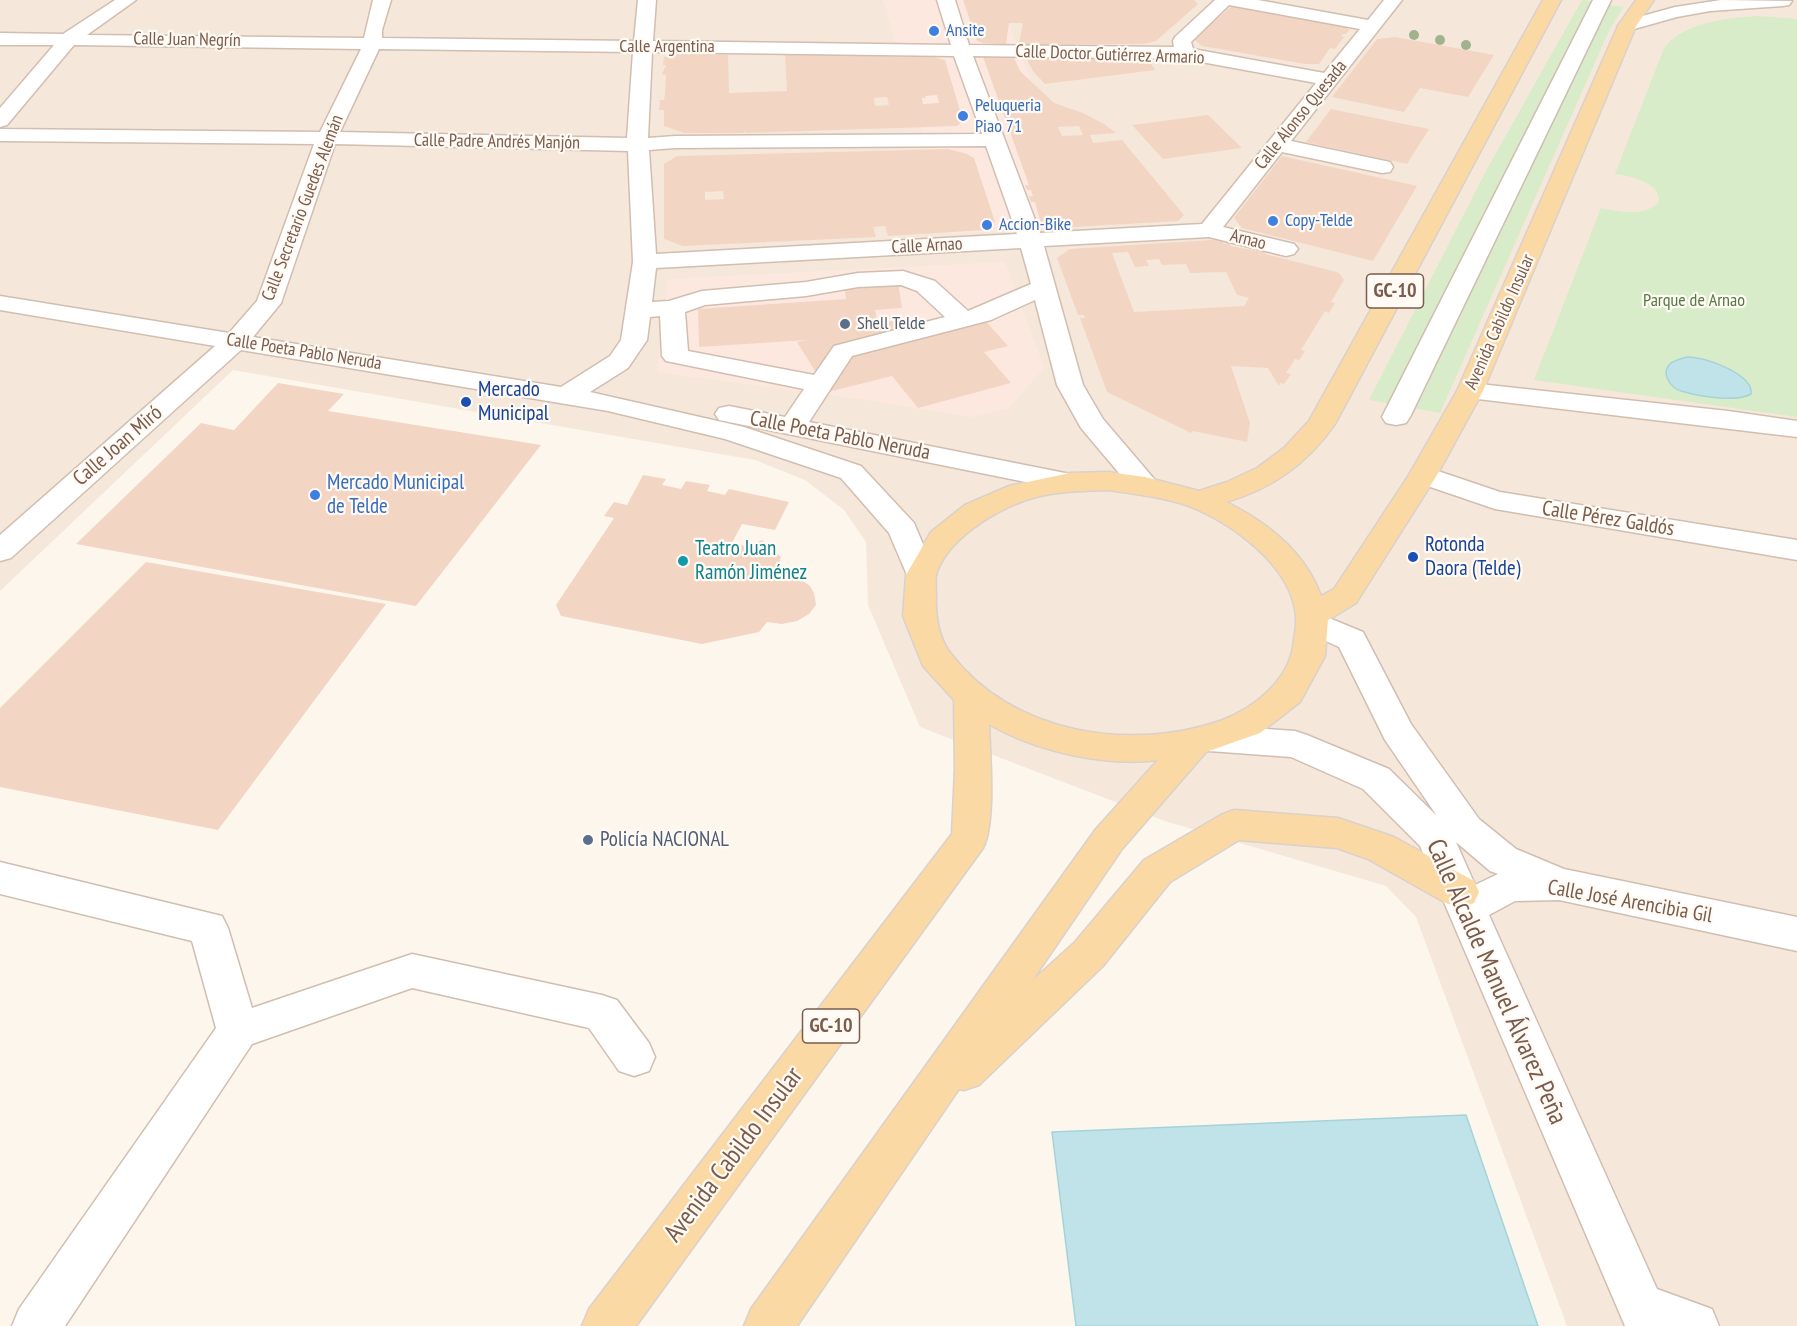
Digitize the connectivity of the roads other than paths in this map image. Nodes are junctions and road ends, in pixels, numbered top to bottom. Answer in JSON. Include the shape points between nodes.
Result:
{"nodes":[{"id":1,"x":127,"y":0,"type":"edge"},
{"id":2,"x":382,"y":0,"type":"edge"},
{"id":3,"x":647,"y":0,"type":"edge"},
{"id":4,"x":946,"y":0,"type":"edge"},
{"id":5,"x":1227,"y":0,"type":"edge"},
{"id":6,"x":1394,"y":0,"type":"edge"},
{"id":7,"x":1552,"y":0,"type":"edge"},
{"id":8,"x":1602,"y":0,"type":"edge"},
{"id":9,"x":1645,"y":0,"type":"edge"},
{"id":10,"x":1786,"y":1,"type":"edge"},
{"id":11,"x":1372,"y":26,"type":"junction"},
{"id":12,"x":1627,"y":26,"type":"junction"},
{"id":13,"x":70,"y":38,"type":"junction"},
{"id":14,"x":0,"y":39,"type":"edge"},
{"id":15,"x":373,"y":43,"type":"junction"},
{"id":16,"x":643,"y":46,"type":"junction"},
{"id":17,"x":962,"y":51,"type":"junction"},
{"id":18,"x":1185,"y":53,"type":"junction"},
{"id":19,"x":1329,"y":80,"type":"junction"},
{"id":20,"x":0,"y":120,"type":"edge"},
{"id":21,"x":0,"y":135,"type":"edge"},
{"id":22,"x":327,"y":138,"type":"junction"},
{"id":23,"x":995,"y":140,"type":"junction"},
{"id":24,"x":639,"y":145,"type":"junction"},
{"id":25,"x":1278,"y":145,"type":"junction"},
{"id":26,"x":1382,"y":167,"type":"dead end"},
{"id":27,"x":1209,"y":230,"type":"junction"},
{"id":28,"x":1031,"y":240,"type":"junction"},
{"id":29,"x":1287,"y":249,"type":"dead end"},
{"id":30,"x":645,"y":262,"type":"junction"},
{"id":31,"x":1043,"y":287,"type":"junction"},
{"id":32,"x":0,"y":303,"type":"edge"},
{"id":33,"x":672,"y":308,"type":"junction"},
{"id":34,"x":639,"y":310,"type":"junction"},
{"id":35,"x":973,"y":318,"type":"junction"},
{"id":36,"x":1053,"y":323,"type":"junction"},
{"id":37,"x":236,"y":341,"type":"junction"},
{"id":38,"x":821,"y":384,"type":"junction"},
{"id":39,"x":1470,"y":391,"type":"junction"},
{"id":40,"x":566,"y":396,"type":"junction"},
{"id":41,"x":608,"y":403,"type":"junction"},
{"id":42,"x":1396,"y":417,"type":"dead end"},
{"id":43,"x":792,"y":426,"type":"junction"},
{"id":44,"x":1797,"y":429,"type":"edge"},
{"id":45,"x":1423,"y":475,"type":"junction"},
{"id":46,"x":1070,"y":482,"type":"junction"},
{"id":47,"x":1145,"y":486,"type":"junction"},
{"id":48,"x":1199,"y":500,"type":"junction"},
{"id":49,"x":1797,"y":550,"type":"edge"},
{"id":50,"x":0,"y":551,"type":"edge"},
{"id":51,"x":921,"y":575,"type":"junction"},
{"id":52,"x":1312,"y":618,"type":"junction"},
{"id":53,"x":971,"y":697,"type":"junction"},
{"id":54,"x":1202,"y":741,"type":"junction"},
{"id":55,"x":0,"y":878,"type":"edge"},
{"id":56,"x":1559,"y":884,"type":"junction"},
{"id":57,"x":1463,"y":900,"type":"junction"},
{"id":58,"x":1797,"y":934,"type":"edge"},
{"id":59,"x":238,"y":1032,"type":"junction"},
{"id":60,"x":634,"y":1057,"type":"dead end"},
{"id":61,"x":914,"y":1118,"type":"junction"},
{"id":62,"x":1646,"y":1317,"type":"edge"},
{"id":63,"x":36,"y":1326,"type":"edge"},
{"id":64,"x":606,"y":1326,"type":"edge"},
{"id":65,"x":768,"y":1326,"type":"edge"},
{"id":66,"x":1695,"y":1326,"type":"edge"}],
"edges":[{"from":1,"to":13,"type":"street"},
{"from":2,"to":15,"type":"street","name":"Calle Secretario Guedes Alemán"},
{"from":3,"to":16,"type":"street"},
{"from":4,"to":17,"type":"street"},
{"from":5,"to":11,"type":"street"},
{"from":5,"to":18,"type":"street","via":[[1182,41]]},
{"from":6,"to":11,"type":"street","name":"Calle Alonso Quesada"},
{"from":7,"to":48,"type":"main road","number":"GC-10","via":[[1321,424],[1298,453],[1272,472],[1236,491]]},
{"from":8,"to":42,"type":"street"},
{"from":9,"to":12,"type":"main road","name":"Avenida Cabildo Insular"},
{"from":10,"to":12,"type":"street","via":[[1710,6]]},
{"from":11,"to":19,"type":"street","name":"Calle Alonso Quesada"},
{"from":12,"to":39,"type":"main road","name":"Avenida Cabildo Insular"},
{"from":13,"to":14,"type":"street","name":"Calle Juan Negrín"},
{"from":13,"to":15,"type":"street","name":"Calle Juan Negrín"},
{"from":13,"to":20,"type":"street"},
{"from":15,"to":16,"type":"street","name":"Calle Argentina"},
{"from":15,"to":22,"type":"street","name":"Calle Secretario Guedes Alemán"},
{"from":16,"to":17,"type":"street","name":"Calle Argentina"},
{"from":16,"to":24,"type":"street"},
{"from":17,"to":18,"type":"street","name":"Calle Doctor Gutiérrez Armario"},
{"from":17,"to":23,"type":"street"},
{"from":18,"to":19,"type":"street","name":"Calle Doctor Gutiérrez Armario"},
{"from":19,"to":25,"type":"street","name":"Calle Alonso Quesada"},
{"from":21,"to":22,"type":"street","name":"Calle Padre Andrés Manjón"},
{"from":22,"to":24,"type":"street","name":"Calle Padre Andrés Manjón"},
{"from":22,"to":37,"type":"street","name":"Calle Secretario Guedes Alemán","via":[[268,303]]},
{"from":23,"to":24,"type":"street","name":"Calle Padre Andrés Manjón"},
{"from":23,"to":28,"type":"street"},
{"from":24,"to":30,"type":"street"},
{"from":25,"to":26,"type":"street"},
{"from":25,"to":27,"type":"street","name":"Calle Alonso Quesada"},
{"from":27,"to":28,"type":"street","name":"Calle Arnao"},
{"from":27,"to":29,"type":"street","name":"Arnao"},
{"from":28,"to":30,"type":"street","name":"Calle Arnao"},
{"from":28,"to":31,"type":"street"},
{"from":30,"to":34,"type":"street"},
{"from":31,"to":35,"type":"street"},
{"from":31,"to":36,"type":"street"},
{"from":32,"to":37,"type":"street","name":"Calle Poeta Pablo Neruda"},
{"from":33,"to":34,"type":"street"},
{"from":33,"to":35,"type":"street","via":[[702,298],[903,278],[926,286]]},
{"from":33,"to":38,"type":"street","via":[[675,356]]},
{"from":34,"to":40,"type":"street","via":[[634,340],[619,362]]},
{"from":35,"to":36,"type":"street","via":[[1017,317]]},
{"from":35,"to":38,"type":"street","via":[[843,351]]},
{"from":36,"to":47,"type":"street","via":[[1071,385],[1091,422]]},
{"from":37,"to":40,"type":"street","name":"Calle Poeta Pablo Neruda"},
{"from":37,"to":50,"type":"street","name":"Calle Joan Miró"},
{"from":38,"to":43,"type":"street"},
{"from":39,"to":44,"type":"street"},
{"from":39,"to":45,"type":"main road","name":"Avenida Cabildo Insular"},
{"from":40,"to":41,"type":"street","name":"Calle Poeta Pablo Neruda"},
{"from":41,"to":43,"type":"street","name":"Calle Poeta Pablo Neruda","via":[[746,416]]},
{"from":41,"to":51,"type":"street","name":"Calle Poeta Pablo Neruda","via":[[734,433],[851,472],[903,530]]},
{"from":43,"to":46,"type":"street","name":"Calle Poeta Pablo Neruda"},
{"from":45,"to":49,"type":"street","name":"Calle Pérez Galdós","via":[[1495,500]]},
{"from":45,"to":52,"type":"main road","name":"Avenida Cabildo Insular","via":[[1345,596]]},
{"from":46,"to":47,"type":"main road","number":"GC-10","via":[[1108,481]]},
{"from":46,"to":51,"type":"main road","number":"GC-10","via":[[1019,492],[975,512],[942,539]]},
{"from":47,"to":48,"type":"main road","number":"GC-10"},
{"from":48,"to":52,"type":"main road","number":"GC-10","via":[[1241,520],[1275,548],[1300,580]]},
{"from":51,"to":53,"type":"main road","number":"GC-10","via":[[919,616],[935,658]]},
{"from":52,"to":54,"type":"main road","number":"GC-10","via":[[1309,656],[1288,693],[1248,724]]},
{"from":52,"to":56,"type":"street","name":"Calle Alcalde Manuel Álvarez Peña","via":[[1352,640],[1397,730],[1466,829],[1503,860]]},
{"from":53,"to":54,"type":"main road","number":"GC-10","via":[[1017,724],[1074,743],[1135,750]]},
{"from":53,"to":64,"type":"main road","name":"Avenida Cabildo Insular","number":"GC-10","via":[[970,838]]},
{"from":54,"to":57,"type":"street","name":"Calle Alcalde Manuel Álvarez Peña","via":[[1295,744],[1376,779],[1434,837]]},
{"from":54,"to":61,"type":"main road","number":"GC-10","via":[[1109,839]]},
{"from":55,"to":59,"type":"street","via":[[208,928]]},
{"from":56,"to":57,"type":"street","name":"Calle José Arencibia Gil","via":[[1510,886]]},
{"from":56,"to":58,"type":"street","name":"Calle José Arencibia Gil"},
{"from":57,"to":61,"type":"main road","via":[[1381,848],[1338,833],[1234,825],[1157,871],[1089,954]]},
{"from":57,"to":62,"type":"street","name":"Calle Alcalde Manuel Álvarez Peña"},
{"from":59,"to":60,"type":"street","via":[[412,970],[602,1013]]},
{"from":59,"to":63,"type":"street"},
{"from":61,"to":65,"type":"main road","number":"GC-10"},
{"from":62,"to":66,"type":"street"}]}
